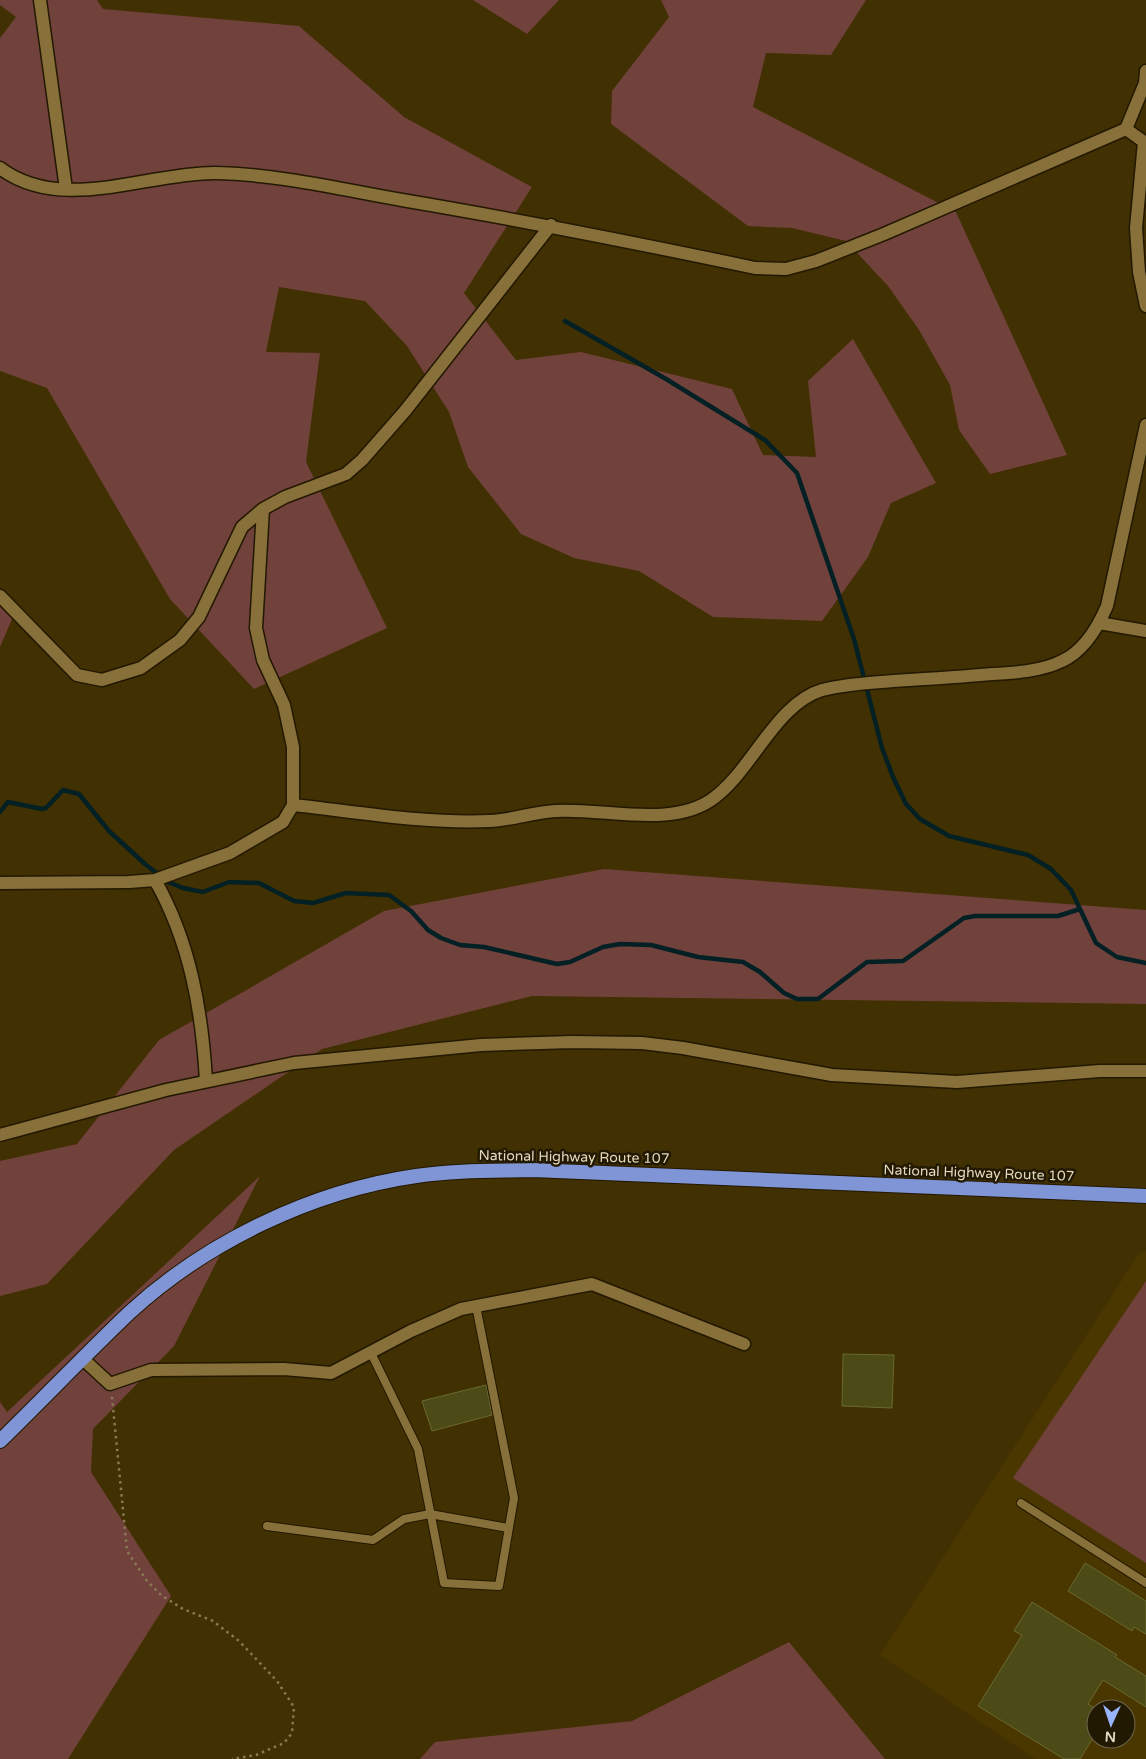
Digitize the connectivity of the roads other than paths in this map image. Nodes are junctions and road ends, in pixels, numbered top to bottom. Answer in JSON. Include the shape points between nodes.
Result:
{"nodes":[{"id":1,"x":40,"y":0,"type":"edge"},
{"id":2,"x":1146,"y":71,"type":"edge"},
{"id":3,"x":1126,"y":129,"type":"junction"},
{"id":4,"x":0,"y":168,"type":"edge"},
{"id":5,"x":66,"y":189,"type":"junction"},
{"id":6,"x":551,"y":225,"type":"junction"},
{"id":7,"x":1146,"y":306,"type":"edge"},
{"id":8,"x":1146,"y":424,"type":"edge"},
{"id":9,"x":263,"y":509,"type":"junction"},
{"id":10,"x":0,"y":596,"type":"edge"},
{"id":11,"x":1099,"y":623,"type":"junction"},
{"id":12,"x":1146,"y":631,"type":"edge"},
{"id":13,"x":293,"y":805,"type":"junction"},
{"id":14,"x":155,"y":880,"type":"junction"},
{"id":15,"x":0,"y":883,"type":"edge"},
{"id":16,"x":1146,"y":1071,"type":"edge"},
{"id":17,"x":206,"y":1081,"type":"junction"},
{"id":18,"x":0,"y":1135,"type":"edge"},
{"id":19,"x":1146,"y":1196,"type":"edge"},
{"id":20,"x":476,"y":1306,"type":"junction"},
{"id":21,"x":744,"y":1344,"type":"dead end"},
{"id":22,"x":371,"y":1353,"type":"junction"},
{"id":23,"x":84,"y":1360,"type":"junction"},
{"id":24,"x":0,"y":1441,"type":"edge"},
{"id":25,"x":1020,"y":1503,"type":"dead end"},
{"id":26,"x":430,"y":1514,"type":"junction"},
{"id":27,"x":267,"y":1526,"type":"dead end"},
{"id":28,"x":508,"y":1528,"type":"junction"},
{"id":29,"x":1146,"y":1583,"type":"edge"}],
"edges":[{"from":1,"to":5,"type":"street"},
{"from":2,"to":3,"type":"street","via":[[1145,84]]},
{"from":3,"to":6,"type":"street","via":[[884,234],[816,261],[786,269],[755,268]]},
{"from":3,"to":7,"type":"street","via":[[1144,142],[1136,228]]},
{"from":4,"to":5,"type":"street","via":[[31,186]]},
{"from":5,"to":6,"type":"street","via":[[212,173],[265,176]]},
{"from":6,"to":9,"type":"street","via":[[405,411],[362,460],[346,474],[285,496]]},
{"from":8,"to":11,"type":"street","via":[[1106,606]]},
{"from":9,"to":10,"type":"street","via":[[242,527],[199,617],[180,640],[140,668],[102,680],[77,675]]},
{"from":9,"to":13,"type":"street","via":[[256,628],[263,660],[284,704],[293,747]]},
{"from":11,"to":12,"type":"street"},
{"from":11,"to":13,"type":"street","via":[[1084,643],[1063,661],[1036,669],[855,684],[821,690],[804,698],[783,718],[731,782],[711,800],[690,810],[671,814],[555,811],[488,821],[444,820]]},
{"from":13,"to":14,"type":"street","via":[[283,822],[230,852]]},
{"from":14,"to":15,"type":"street"},
{"from":14,"to":17,"type":"street","via":[[181,933],[196,985]]},
{"from":16,"to":17,"type":"street","via":[[1100,1071],[957,1082],[832,1074],[642,1043],[572,1042],[480,1045],[294,1064]]},
{"from":17,"to":18,"type":"street"},
{"from":19,"to":23,"type":"highway","name":"National Highway Route 107","via":[[533,1170],[416,1176],[322,1199],[238,1236],[165,1284],[130,1313]]},
{"from":20,"to":21,"type":"street","via":[[592,1284]]},
{"from":20,"to":22,"type":"street","via":[[461,1309],[411,1331]]},
{"from":20,"to":28,"type":"lane","via":[[514,1498]]},
{"from":22,"to":23,"type":"street","via":[[332,1373],[284,1369],[151,1370],[110,1384]]},
{"from":22,"to":26,"type":"lane","via":[[418,1449]]},
{"from":23,"to":24,"type":"highway","name":"National Highway Route 107"},
{"from":25,"to":29,"type":"lane"},
{"from":26,"to":27,"type":"lane","via":[[404,1519],[373,1540]]},
{"from":26,"to":28,"type":"lane"},
{"from":26,"to":28,"type":"lane","via":[[444,1583],[498,1586]]}]}
